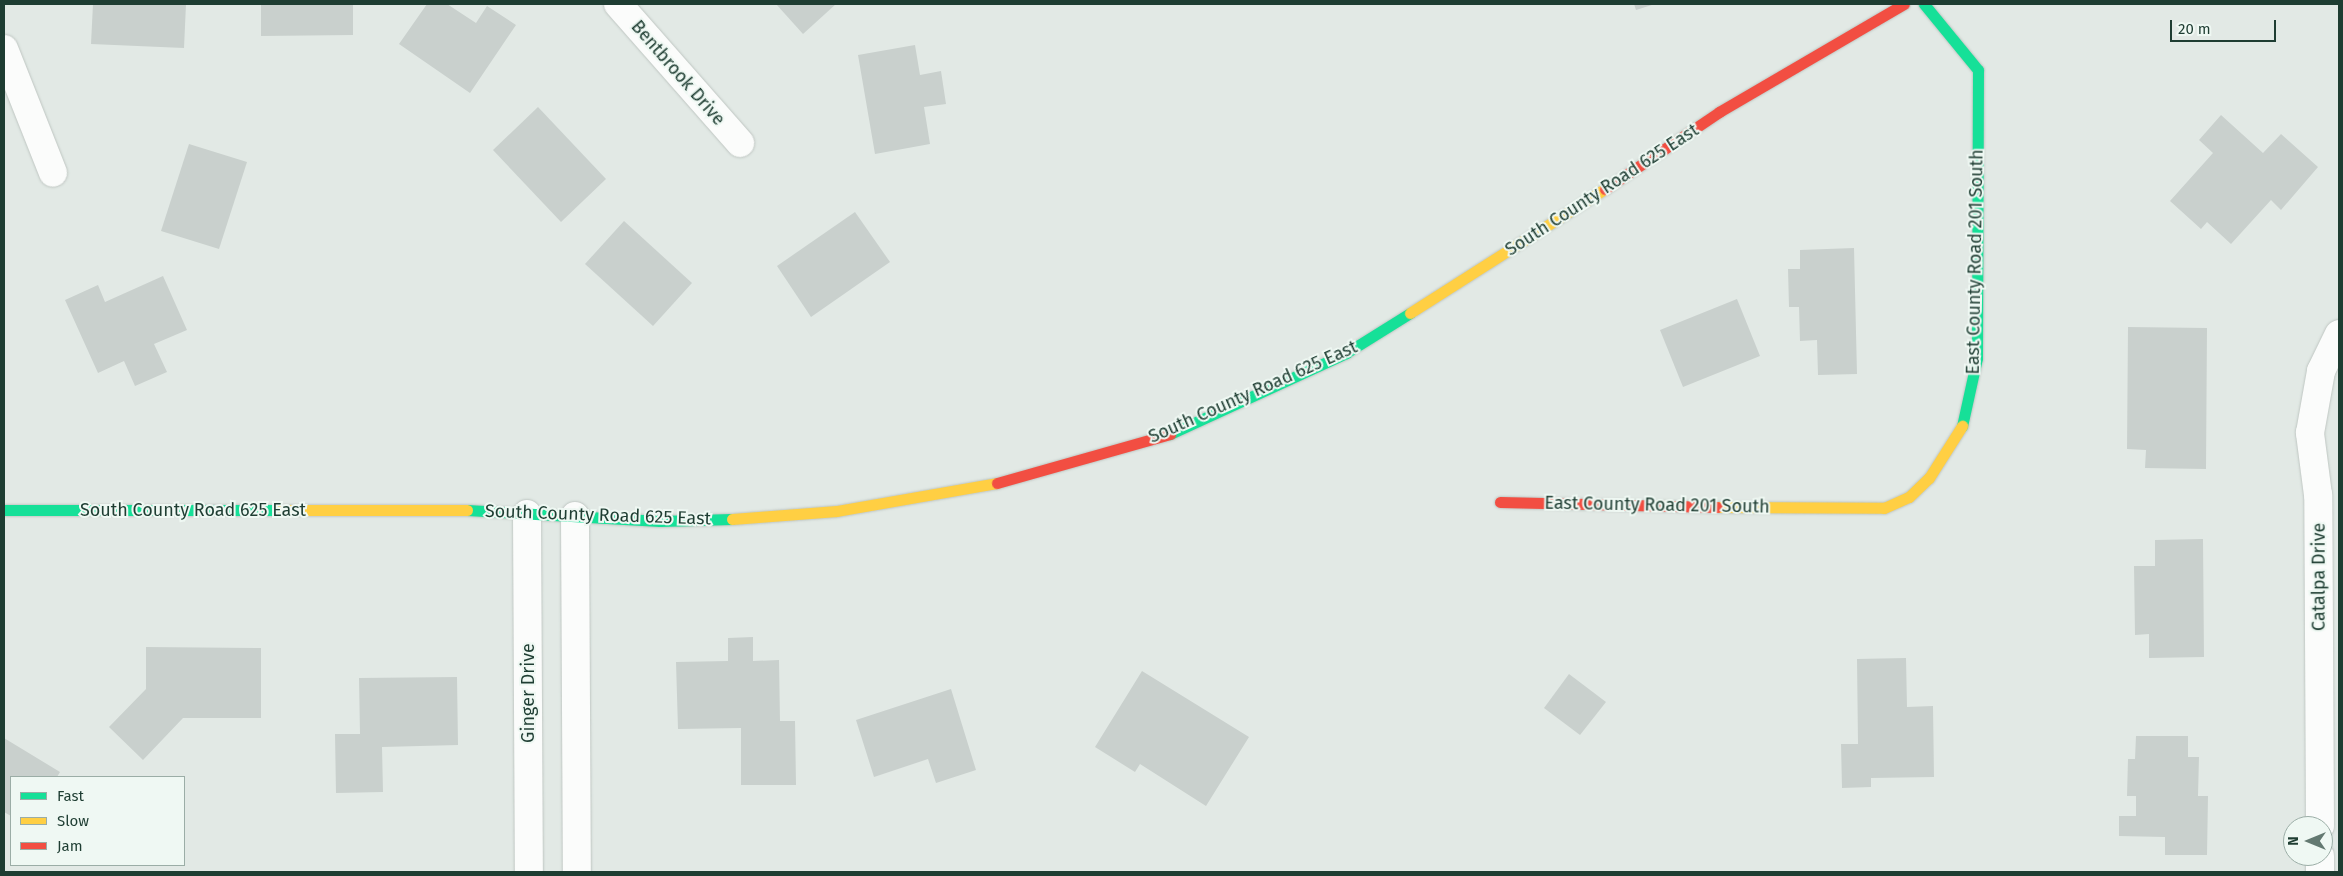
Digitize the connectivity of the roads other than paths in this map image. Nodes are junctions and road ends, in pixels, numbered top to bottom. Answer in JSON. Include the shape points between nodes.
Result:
{"nodes":[{"id":1,"x":618,"y":4,"type":"edge"},
{"id":2,"x":1904,"y":4,"type":"edge"},
{"id":3,"x":1924,"y":4,"type":"edge"},
{"id":4,"x":4,"y":49,"type":"edge"},
{"id":5,"x":740,"y":142,"type":"dead end"},
{"id":6,"x":53,"y":173,"type":"dead end"},
{"id":7,"x":2339,"y":334,"type":"edge"},
{"id":8,"x":1500,"y":502,"type":"dead end"},
{"id":9,"x":4,"y":510,"type":"edge"},
{"id":10,"x":527,"y":514,"type":"junction"},
{"id":11,"x":576,"y":516,"type":"junction"},
{"id":12,"x":2320,"y":816,"type":"edge"},
{"id":13,"x":529,"y":872,"type":"edge"},
{"id":14,"x":577,"y":872,"type":"edge"}],
"edges":[{"from":1,"to":5,"type":"street","name":"Bentbrook Drive"},
{"from":2,"to":11,"type":"street","name":"South County Road 625 East","via":[[1719,112],[1539,233],[1346,353],[1173,432],[1010,481],[836,511],[660,520]]},
{"from":3,"to":8,"type":"street","name":"East County Road 201 South","via":[[1978,70],[1977,358],[1968,414],[1951,449],[1929,478],[1908,497],[1884,508],[1859,510]]},
{"from":4,"to":6,"type":"street"},
{"from":7,"to":12,"type":"street","name":"Catalpa Drive","via":[[2321,370],[2310,432],[2318,495]]},
{"from":9,"to":10,"type":"street","name":"South County Road 625 East","via":[[485,510]]},
{"from":10,"to":11,"type":"street","name":"South County Road 625 East"},
{"from":10,"to":13,"type":"street","name":"Ginger Drive"},
{"from":11,"to":14,"type":"street"}]}
